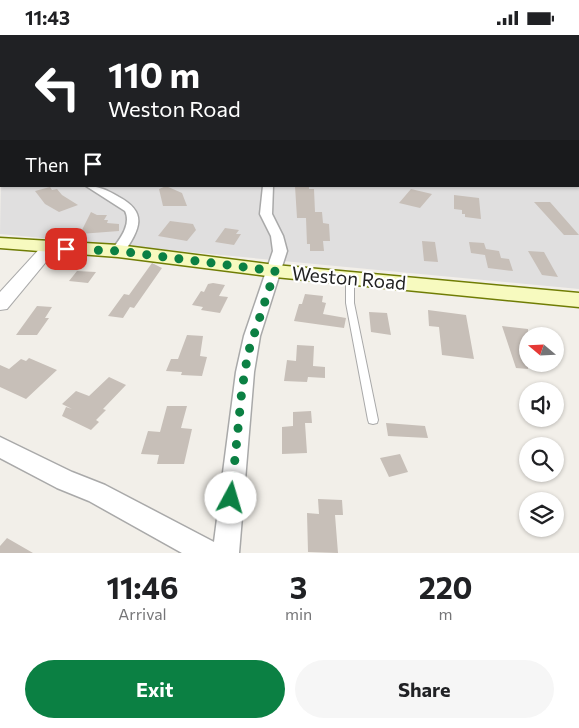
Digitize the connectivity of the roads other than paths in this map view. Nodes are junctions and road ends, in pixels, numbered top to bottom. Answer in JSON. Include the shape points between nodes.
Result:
{"nodes":[{"id":1,"x":93,"y":187,"type":"edge"},
{"id":2,"x":268,"y":187,"type":"edge"},
{"id":3,"x":0,"y":243,"type":"edge"},
{"id":4,"x":49,"y":248,"type":"junction"},
{"id":5,"x":118,"y":251,"type":"junction"},
{"id":6,"x":275,"y":271,"type":"junction"},
{"id":7,"x":350,"y":278,"type":"junction"},
{"id":8,"x":579,"y":300,"type":"edge"},
{"id":9,"x":0,"y":304,"type":"edge"},
{"id":10,"x":373,"y":420,"type":"dead end"},
{"id":11,"x":0,"y":447,"type":"edge"},
{"id":12,"x":208,"y":553,"type":"edge"},
{"id":13,"x":226,"y":553,"type":"edge"}],
"edges":[{"from":1,"to":5,"type":"street","via":[[131,209],[132,228]]},
{"from":2,"to":6,"type":"street","via":[[266,214],[280,243]]},
{"from":3,"to":4,"type":"main road","name":"Weston Road"},
{"from":4,"to":5,"type":"main road","name":"Weston Road"},
{"from":4,"to":9,"type":"street"},
{"from":5,"to":6,"type":"main road","name":"Weston Road"},
{"from":6,"to":7,"type":"main road","name":"Weston Road"},
{"from":6,"to":13,"type":"street","via":[[252,336],[245,372]]},
{"from":7,"to":8,"type":"main road","name":"Weston Road"},
{"from":7,"to":10,"type":"lane","via":[[350,303]]},
{"from":11,"to":12,"type":"street","via":[[96,493]]}]}
